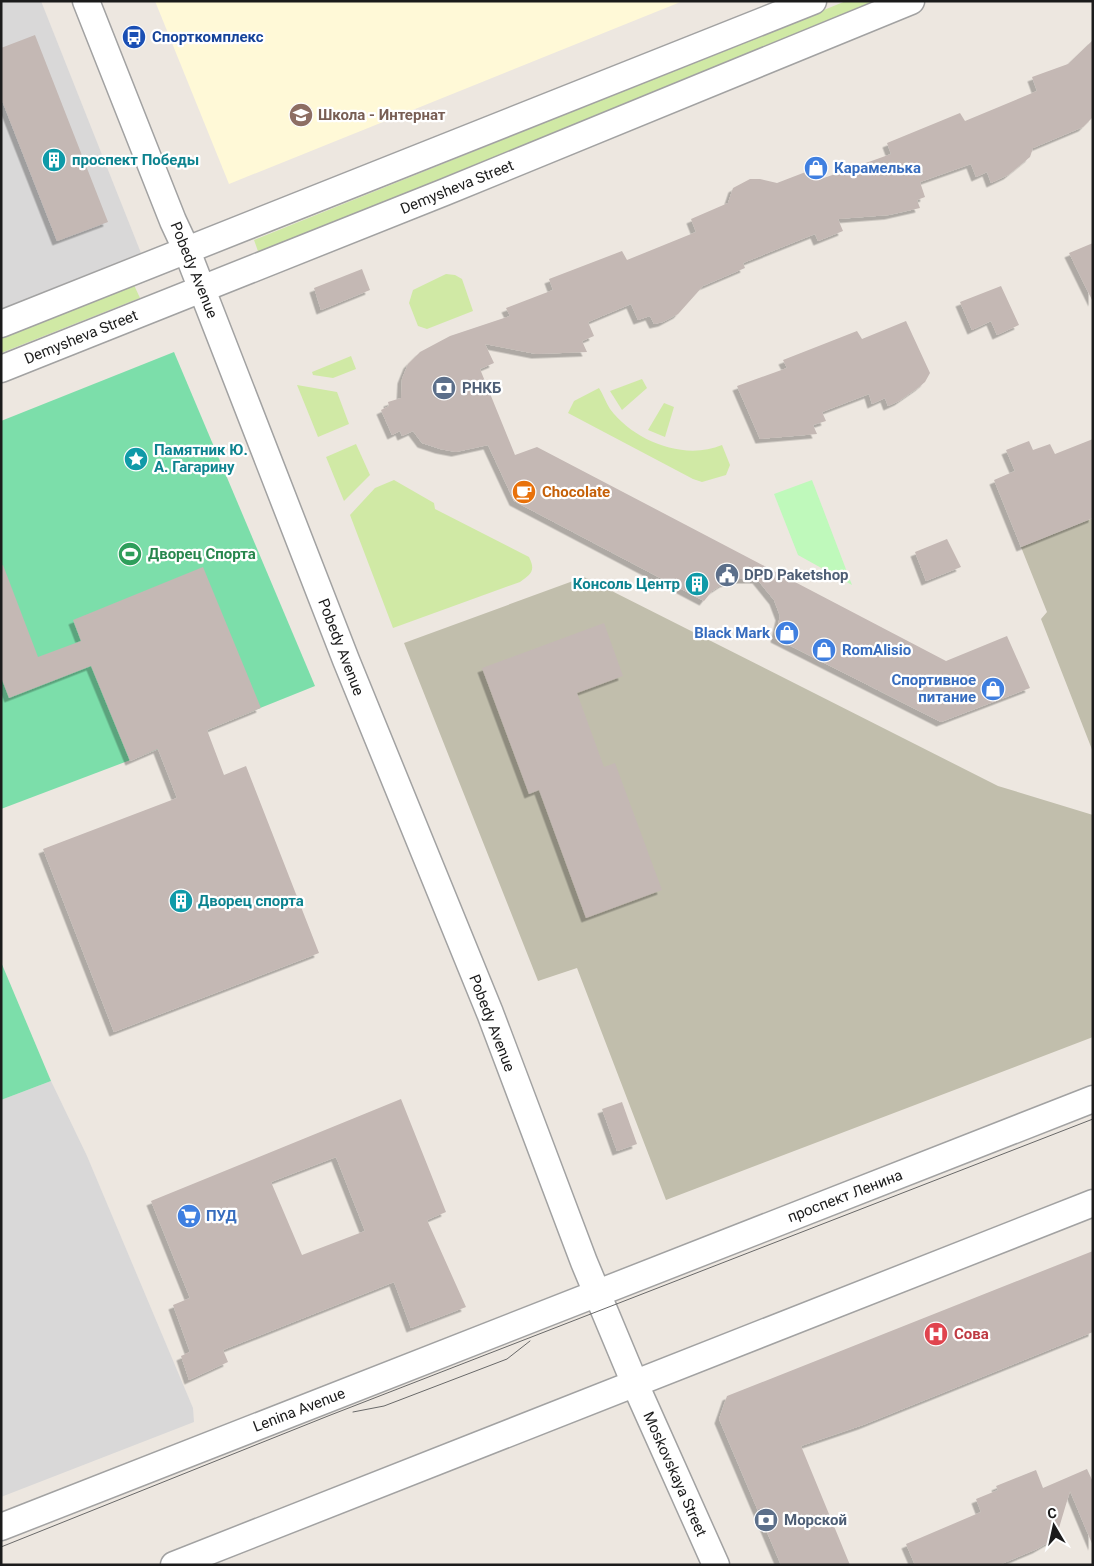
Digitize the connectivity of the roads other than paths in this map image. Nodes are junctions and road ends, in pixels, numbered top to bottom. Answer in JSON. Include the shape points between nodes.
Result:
{"nodes":[{"id":1,"x":86,"y":1,"type":"edge"},
{"id":2,"x":813,"y":1,"type":"edge"},
{"id":3,"x":911,"y":1,"type":"edge"},
{"id":4,"x":187,"y":251,"type":"junction"},
{"id":5,"x":202,"y":289,"type":"junction"},
{"id":6,"x":1,"y":324,"type":"edge"},
{"id":7,"x":1,"y":369,"type":"edge"},
{"id":8,"x":1093,"y":1099,"type":"edge"},
{"id":9,"x":1093,"y":1203,"type":"edge"},
{"id":10,"x":597,"y":1293,"type":"junction"},
{"id":11,"x":635,"y":1384,"type":"junction"},
{"id":12,"x":1,"y":1528,"type":"edge"},
{"id":13,"x":174,"y":1565,"type":"edge"},
{"id":14,"x":716,"y":1565,"type":"edge"}],
"edges":[{"from":1,"to":4,"type":"street","name":"Pobedy Avenue"},
{"from":2,"to":4,"type":"street"},
{"from":3,"to":5,"type":"street","name":"Demysheva Street"},
{"from":4,"to":5,"type":"street","name":"Pobedy Avenue"},
{"from":4,"to":6,"type":"street"},
{"from":5,"to":7,"type":"street","name":"Demysheva Street"},
{"from":5,"to":10,"type":"street","name":"Pobedy Avenue","via":[[346,660],[490,1013]]},
{"from":8,"to":10,"type":"street","name":"проспект Ленина"},
{"from":9,"to":11,"type":"street"},
{"from":10,"to":11,"type":"street","name":"Pobedy Avenue"},
{"from":10,"to":12,"type":"street","name":"Lenina Avenue"},
{"from":11,"to":13,"type":"street"},
{"from":11,"to":14,"type":"street","name":"Moskovskaya Street"}]}
